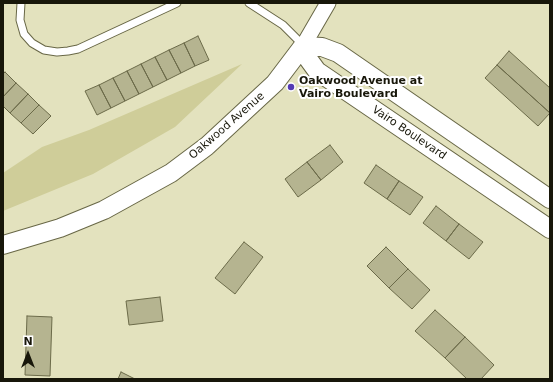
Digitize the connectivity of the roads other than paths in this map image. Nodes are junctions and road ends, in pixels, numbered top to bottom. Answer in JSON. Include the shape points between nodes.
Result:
{"nodes":[{"id":1,"x":21,"y":3,"type":"edge"},
{"id":2,"x":177,"y":3,"type":"edge"},
{"id":3,"x":249,"y":3,"type":"edge"},
{"id":4,"x":328,"y":3,"type":"edge"},
{"id":5,"x":303,"y":46,"type":"junction"},
{"id":6,"x":550,"y":199,"type":"edge"},
{"id":7,"x":550,"y":230,"type":"edge"},
{"id":8,"x":3,"y":245,"type":"edge"}],
"edges":[{"from":1,"to":2,"type":"lane","via":[[20,20],[24,34],[32,43],[44,50],[56,52],[78,49]]},
{"from":3,"to":5,"type":"lane","via":[[283,25]]},
{"from":4,"to":5,"type":"street","name":"Oakwood Avenue"},
{"from":5,"to":6,"type":"street","via":[[322,47],[338,53]]},
{"from":5,"to":7,"type":"street","name":"Vairo Boulevard","via":[[317,71]]},
{"from":5,"to":8,"type":"street","name":"Oakwood Avenue","via":[[275,83],[207,146],[171,173],[104,210],[60,228]]}]}
